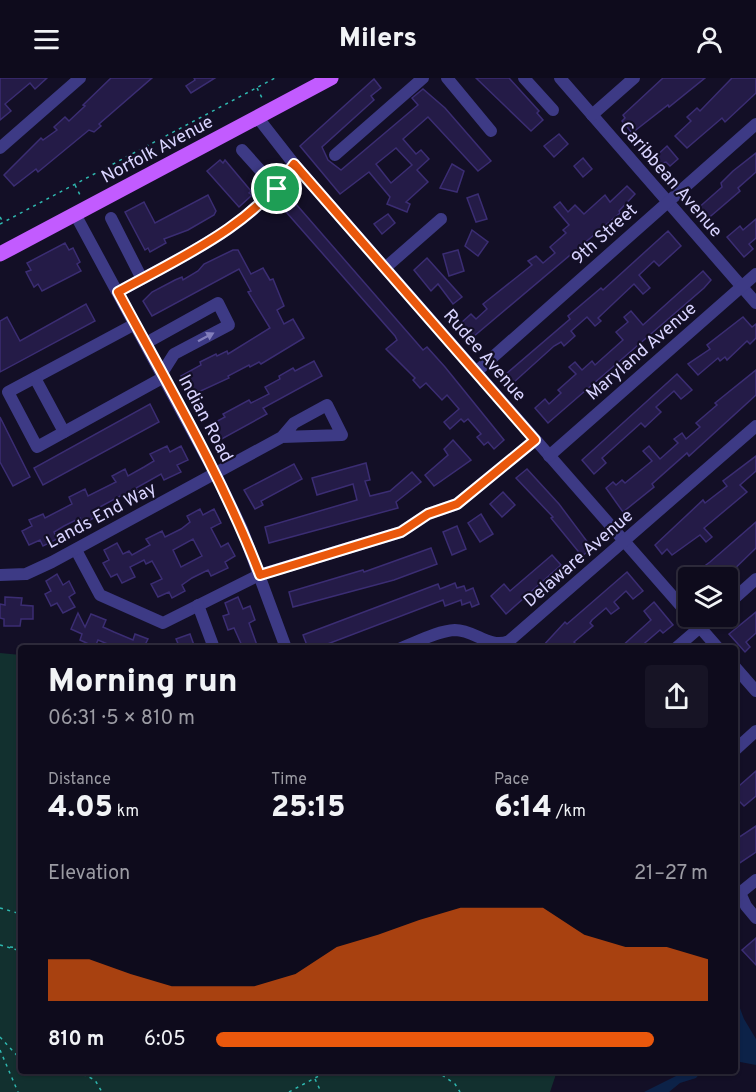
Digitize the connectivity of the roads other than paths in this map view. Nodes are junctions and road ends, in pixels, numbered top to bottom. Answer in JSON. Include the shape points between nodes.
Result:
{"nodes":[{"id":1,"x":80,"y":78,"type":"edge"},
{"id":2,"x":331,"y":78,"type":"edge"},
{"id":3,"x":423,"y":78,"type":"edge"},
{"id":4,"x":447,"y":78,"type":"edge"},
{"id":5,"x":524,"y":78,"type":"edge"},
{"id":6,"x":560,"y":78,"type":"edge"},
{"id":7,"x":634,"y":78,"type":"edge"},
{"id":8,"x":553,"y":110,"type":"dead end"},
{"id":9,"x":592,"y":115,"type":"junction"},
{"id":10,"x":258,"y":118,"type":"junction"},
{"id":11,"x":756,"y":124,"type":"edge"},
{"id":12,"x":491,"y":131,"type":"dead end"},
{"id":13,"x":0,"y":148,"type":"edge"},
{"id":14,"x":242,"y":150,"type":"dead end"},
{"id":15,"x":335,"y":155,"type":"dead end"},
{"id":16,"x":294,"y":164,"type":"junction"},
{"id":17,"x":277,"y":189,"type":"junction"},
{"id":18,"x":667,"y":202,"type":"junction"},
{"id":19,"x":75,"y":214,"type":"junction"},
{"id":20,"x":111,"y":218,"type":"dead end"},
{"id":21,"x":441,"y":219,"type":"dead end"},
{"id":22,"x":0,"y":254,"type":"edge"},
{"id":23,"x":385,"y":268,"type":"junction"},
{"id":24,"x":756,"y":274,"type":"edge"},
{"id":25,"x":142,"y":279,"type":"junction"},
{"id":26,"x":741,"y":286,"type":"junction"},
{"id":27,"x":118,"y":292,"type":"junction"},
{"id":28,"x":756,"y":303,"type":"edge"},
{"id":29,"x":135,"y":324,"type":"junction"},
{"id":30,"x":146,"y":343,"type":"junction"},
{"id":31,"x":476,"y":372,"type":"junction"},
{"id":32,"x":163,"y":375,"type":"junction"},
{"id":33,"x":35,"y":378,"type":"junction"},
{"id":34,"x":756,"y":426,"type":"edge"},
{"id":35,"x":64,"y":432,"type":"junction"},
{"id":36,"x":282,"y":436,"type":"dead end"},
{"id":37,"x":535,"y":440,"type":"junction"},
{"id":38,"x":549,"y":456,"type":"junction"},
{"id":39,"x":216,"y":475,"type":"junction"},
{"id":40,"x":624,"y":541,"type":"junction"},
{"id":41,"x":76,"y":550,"type":"junction"},
{"id":42,"x":0,"y":575,"type":"edge"},
{"id":43,"x":260,"y":575,"type":"junction"},
{"id":44,"x":756,"y":579,"type":"edge"},
{"id":45,"x":738,"y":595,"type":"edge"},
{"id":46,"x":678,"y":602,"type":"edge"},
{"id":47,"x":198,"y":605,"type":"junction"},
{"id":48,"x":700,"y":627,"type":"joint"},
{"id":49,"x":213,"y":645,"type":"edge"},
{"id":50,"x":285,"y":645,"type":"edge"},
{"id":51,"x":409,"y":645,"type":"edge"},
{"id":52,"x":679,"y":645,"type":"edge"},
{"id":53,"x":715,"y":645,"type":"edge"},
{"id":54,"x":738,"y":670,"type":"edge"},
{"id":55,"x":756,"y":691,"type":"edge"},
{"id":56,"x":756,"y":731,"type":"edge"},
{"id":57,"x":738,"y":747,"type":"edge"},
{"id":58,"x":756,"y":880,"type":"edge"},
{"id":59,"x":738,"y":895,"type":"edge"},
{"id":60,"x":756,"y":918,"type":"edge"}],
"edges":[{"from":1,"to":13,"type":"street"},
{"from":2,"to":10,"type":"main road","name":"Norfolk Avenue"},
{"from":3,"to":15,"type":"street"},
{"from":4,"to":12,"type":"street"},
{"from":5,"to":8,"type":"street"},
{"from":6,"to":9,"type":"street","name":"Caribbean Avenue"},
{"from":7,"to":9,"type":"street"},
{"from":9,"to":18,"type":"street","name":"Caribbean Avenue"},
{"from":10,"to":16,"type":"street","name":"Rudee Avenue"},
{"from":10,"to":19,"type":"main road","name":"Norfolk Avenue"},
{"from":11,"to":18,"type":"street","name":"9th Street"},
{"from":14,"to":17,"type":"street"},
{"from":16,"to":17,"type":"street"},
{"from":16,"to":23,"type":"street","name":"Rudee Avenue"},
{"from":17,"to":25,"type":"street","via":[[225,232]]},
{"from":18,"to":26,"type":"street","name":"Caribbean Avenue"},
{"from":18,"to":31,"type":"street","name":"9th Street"},
{"from":19,"to":22,"type":"main road","name":"Norfolk Avenue"},
{"from":19,"to":27,"type":"street","name":"Indian Road"},
{"from":20,"to":25,"type":"street"},
{"from":21,"to":23,"type":"street"},
{"from":23,"to":31,"type":"street","name":"Rudee Avenue"},
{"from":24,"to":26,"type":"street","name":"Maryland Avenue"},
{"from":25,"to":27,"type":"street"},
{"from":26,"to":28,"type":"street","name":"Caribbean Avenue"},
{"from":26,"to":38,"type":"street","name":"Maryland Avenue"},
{"from":27,"to":29,"type":"street","name":"Indian Road"},
{"from":29,"to":30,"type":"street","name":"Indian Road"},
{"from":29,"to":33,"type":"street"},
{"from":30,"to":32,"type":"street","name":"Indian Road"},
{"from":32,"to":30,"type":"street","one_way":true,"via":[[174,354],[229,325],[218,303]]},
{"from":31,"to":37,"type":"street","name":"Rudee Avenue"},
{"from":32,"to":35,"type":"street"},
{"from":32,"to":39,"type":"street","name":"Indian Road"},
{"from":33,"to":35,"type":"street"},
{"from":33,"to":35,"type":"street","via":[[8,392],[37,447]]},
{"from":34,"to":40,"type":"street","name":"Delaware Avenue"},
{"from":36,"to":39,"type":"street","name":"Lands End Way"},
{"from":37,"to":38,"type":"street","name":"Rudee Avenue"},
{"from":37,"to":43,"type":"street","via":[[457,504],[428,514],[401,532]]},
{"from":38,"to":40,"type":"street","name":"Rudee Avenue"},
{"from":39,"to":41,"type":"street","name":"Lands End Way"},
{"from":39,"to":43,"type":"street","name":"Indian Road"},
{"from":40,"to":46,"type":"street","name":"Rudee Avenue"},
{"from":40,"to":51,"type":"street","name":"Delaware Avenue","via":[[509,641],[493,644],[456,630]]},
{"from":41,"to":42,"type":"street","name":"Lands End Way","via":[[26,574]]},
{"from":41,"to":47,"type":"street","via":[[100,595],[163,623]]},
{"from":43,"to":47,"type":"street"},
{"from":43,"to":50,"type":"street","name":"Indian Road"},
{"from":44,"to":45,"type":"street"},
{"from":47,"to":49,"type":"street"},
{"from":48,"to":52,"type":"street"},
{"from":48,"to":53,"type":"street","name":"Rudee Avenue"},
{"from":54,"to":55,"type":"street"},
{"from":56,"to":57,"type":"street"},
{"from":58,"to":59,"type":"street"},
{"from":59,"to":60,"type":"street"}]}
